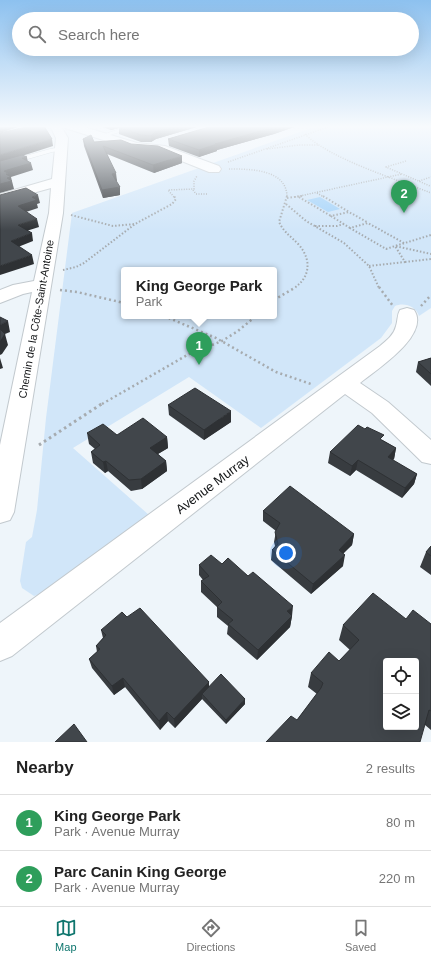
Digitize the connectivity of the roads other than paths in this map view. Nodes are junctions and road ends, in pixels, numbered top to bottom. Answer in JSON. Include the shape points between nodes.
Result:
{"nodes":[{"id":1,"x":15,"y":161,"type":"edge"},
{"id":2,"x":61,"y":161,"type":"edge"},
{"id":3,"x":197,"y":161,"type":"edge"},
{"id":4,"x":0,"y":165,"type":"edge"},
{"id":5,"x":218,"y":167,"type":"road end"},
{"id":6,"x":59,"y":181,"type":"junction"},
{"id":7,"x":0,"y":198,"type":"edge"},
{"id":8,"x":51,"y":288,"type":"junction"},
{"id":9,"x":0,"y":297,"type":"edge"},
{"id":10,"x":407,"y":310,"type":"road end"},
{"id":11,"x":345,"y":384,"type":"junction"},
{"id":12,"x":431,"y":455,"type":"edge"},
{"id":13,"x":0,"y":512,"type":"edge"},
{"id":14,"x":0,"y":644,"type":"edge"}],
"edges":[{"from":1,"to":4,"type":"lane"},
{"from":2,"to":6,"type":"street","name":"Chemin de la Côte-Saint-Antoine"},
{"from":3,"to":5,"type":"street"},
{"from":6,"to":7,"type":"street"},
{"from":6,"to":8,"type":"street","name":"Chemin de la Côte-Saint-Antoine"},
{"from":8,"to":9,"type":"street","via":[[19,289]]},
{"from":8,"to":13,"type":"street","name":"Chemin de la Côte-Saint-Antoine"},
{"from":10,"to":11,"type":"street","name":"Avenue Murray","via":[[406,332],[399,341]]},
{"from":11,"to":12,"type":"street","via":[[385,411]]},
{"from":11,"to":14,"type":"street","name":"Avenue Murray"}]}
